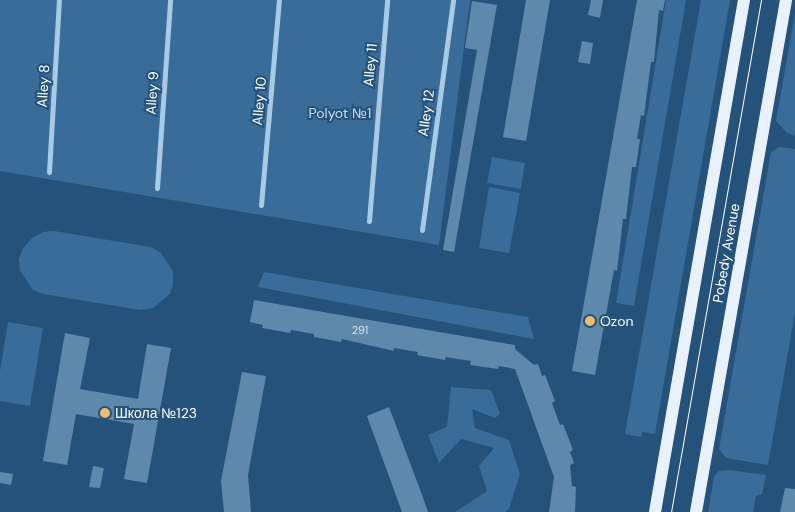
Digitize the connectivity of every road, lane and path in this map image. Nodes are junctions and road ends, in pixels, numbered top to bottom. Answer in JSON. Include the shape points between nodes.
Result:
{"nodes":[{"id":1,"x":59,"y":0,"type":"edge"},
{"id":2,"x":170,"y":0,"type":"edge"},
{"id":3,"x":279,"y":0,"type":"edge"},
{"id":4,"x":387,"y":0,"type":"edge"},
{"id":5,"x":453,"y":0,"type":"edge"},
{"id":6,"x":744,"y":0,"type":"edge"},
{"id":7,"x":786,"y":0,"type":"edge"},
{"id":8,"x":49,"y":172,"type":"dead end"},
{"id":9,"x":157,"y":188,"type":"dead end"},
{"id":10,"x":261,"y":204,"type":"dead end"},
{"id":11,"x":369,"y":222,"type":"dead end"},
{"id":12,"x":422,"y":230,"type":"dead end"},
{"id":13,"x":654,"y":512,"type":"edge"},
{"id":14,"x":696,"y":512,"type":"edge"}],
"edges":[{"from":1,"to":8,"type":"street","name":"Alley 8"},
{"from":2,"to":9,"type":"street","name":"Alley 9"},
{"from":3,"to":10,"type":"street","name":"Alley 10"},
{"from":4,"to":11,"type":"street","name":"Alley 11"},
{"from":5,"to":12,"type":"street","name":"Alley 12"},
{"from":6,"to":13,"type":"main road","name":"Pobedy Avenue"},
{"from":7,"to":14,"type":"main road","name":"Pobedy Avenue"}]}
